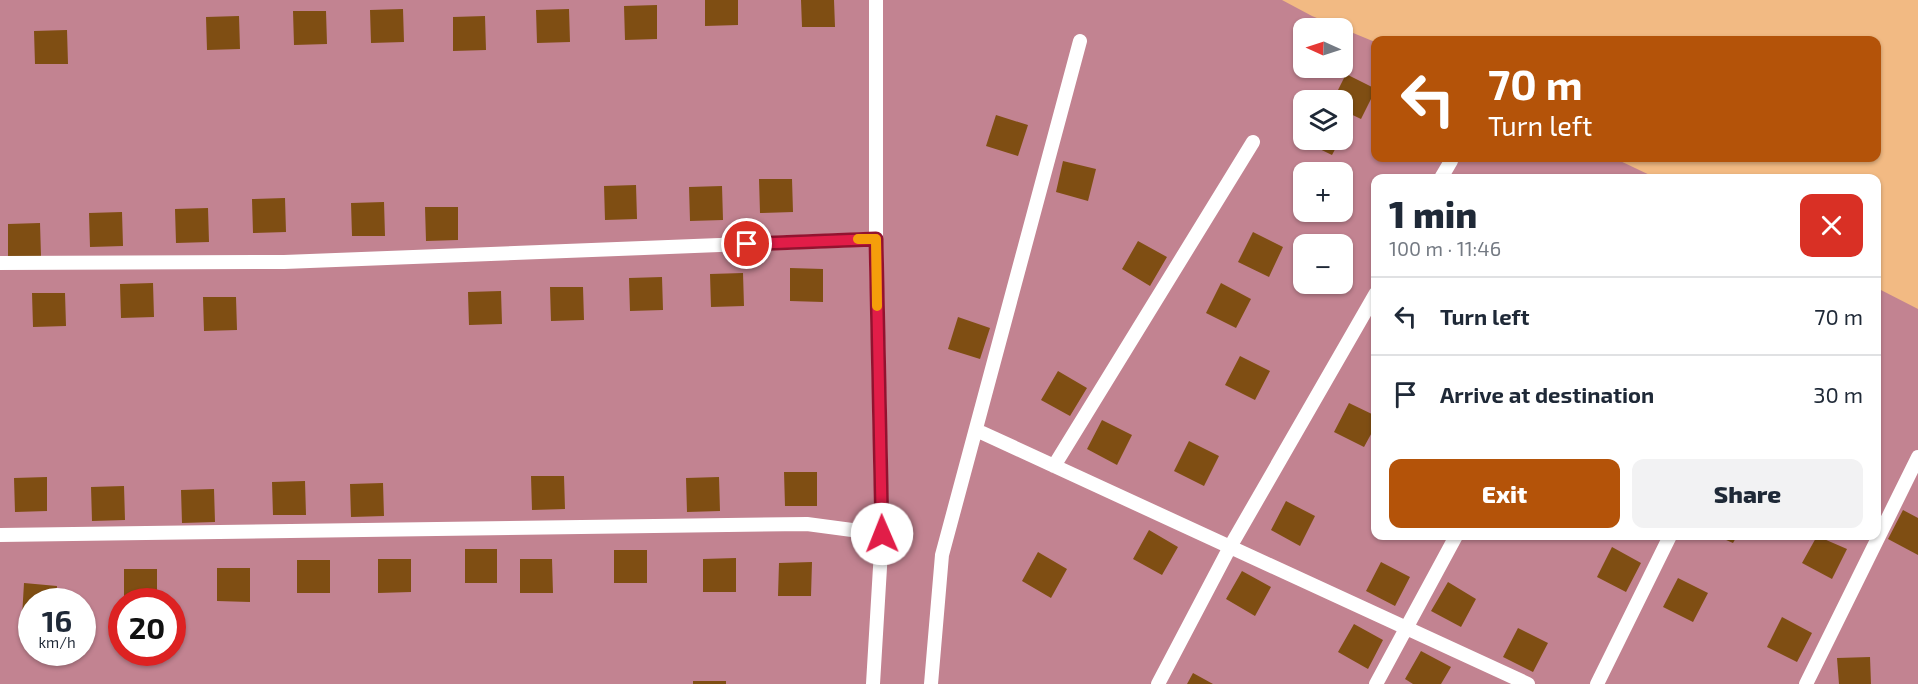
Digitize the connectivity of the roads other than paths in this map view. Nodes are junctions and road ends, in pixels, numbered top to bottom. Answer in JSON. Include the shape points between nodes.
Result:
{"nodes":[{"id":1,"x":876,"y":0,"type":"edge"},
{"id":2,"x":1080,"y":41,"type":"dead end"},
{"id":3,"x":1253,"y":142,"type":"dead end"},
{"id":4,"x":876,"y":239,"type":"junction"},
{"id":5,"x":0,"y":263,"type":"edge"},
{"id":6,"x":1371,"y":302,"type":"edge"},
{"id":7,"x":976,"y":430,"type":"junction"},
{"id":8,"x":1918,"y":457,"type":"edge"},
{"id":9,"x":1054,"y":466,"type":"junction"},
{"id":10,"x":1881,"y":532,"type":"edge"},
{"id":11,"x":882,"y":534,"type":"junction"},
{"id":12,"x":0,"y":535,"type":"edge"},
{"id":13,"x":1454,"y":540,"type":"edge"},
{"id":14,"x":1668,"y":540,"type":"edge"},
{"id":15,"x":1877,"y":540,"type":"edge"},
{"id":16,"x":1230,"y":547,"type":"junction"},
{"id":17,"x":1405,"y":627,"type":"junction"},
{"id":18,"x":873,"y":684,"type":"edge"},
{"id":19,"x":931,"y":684,"type":"edge"},
{"id":20,"x":1158,"y":684,"type":"edge"},
{"id":21,"x":1376,"y":684,"type":"edge"},
{"id":22,"x":1528,"y":684,"type":"edge"},
{"id":23,"x":1597,"y":684,"type":"edge"},
{"id":24,"x":1806,"y":684,"type":"edge"}],
"edges":[{"from":1,"to":4,"type":"lane"},
{"from":2,"to":7,"type":"lane"},
{"from":3,"to":9,"type":"lane"},
{"from":4,"to":5,"type":"lane","via":[[284,262]]},
{"from":4,"to":11,"type":"lane"},
{"from":6,"to":16,"type":"lane"},
{"from":7,"to":9,"type":"lane"},
{"from":7,"to":19,"type":"lane","via":[[942,555]]},
{"from":8,"to":10,"type":"lane"},
{"from":9,"to":16,"type":"lane"},
{"from":11,"to":12,"type":"lane","via":[[807,524]]},
{"from":11,"to":18,"type":"lane"},
{"from":13,"to":17,"type":"lane"},
{"from":14,"to":23,"type":"lane"},
{"from":15,"to":24,"type":"lane"},
{"from":16,"to":17,"type":"lane"},
{"from":16,"to":20,"type":"lane"},
{"from":17,"to":21,"type":"lane"},
{"from":17,"to":22,"type":"lane"}]}
